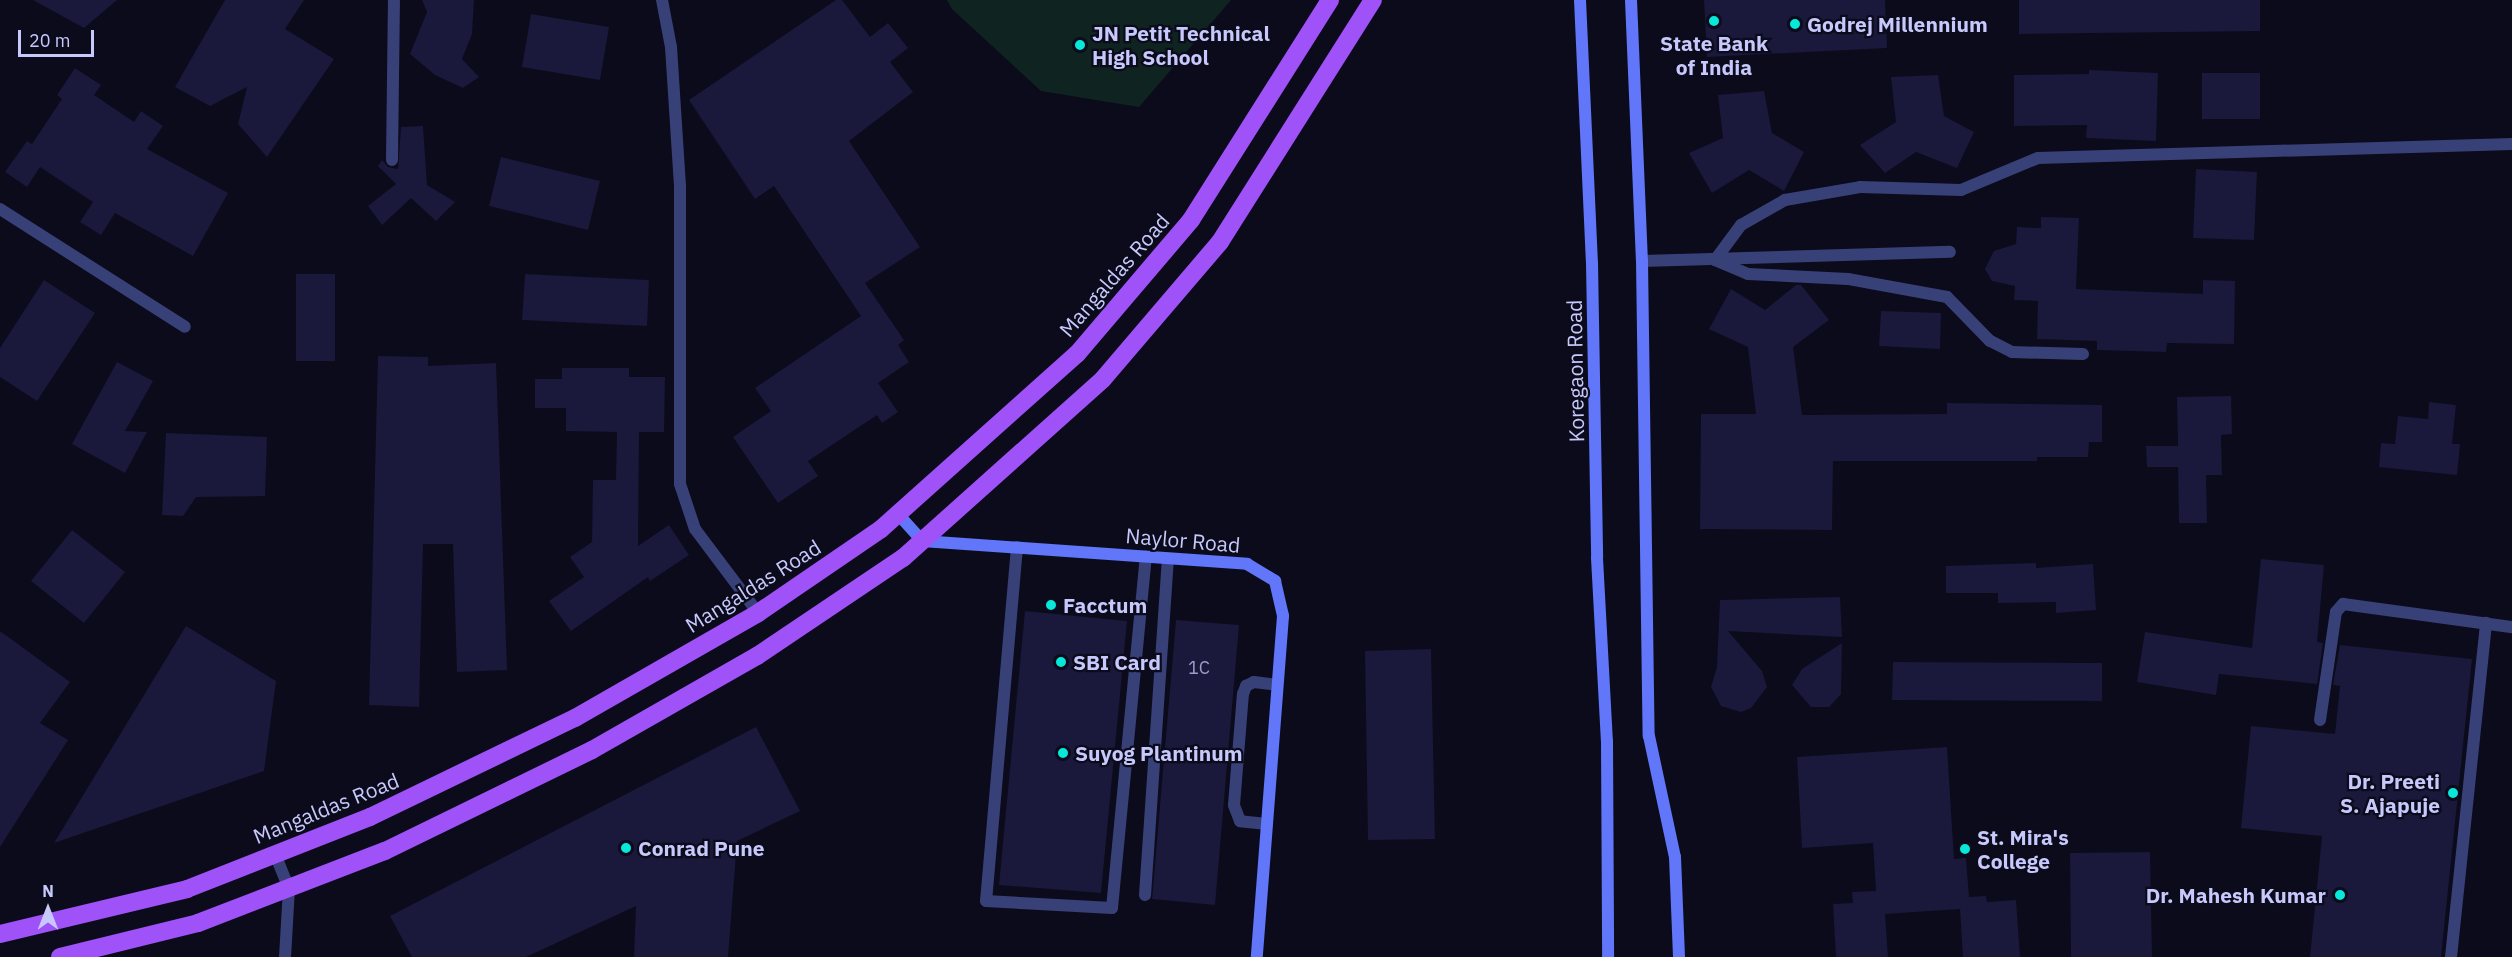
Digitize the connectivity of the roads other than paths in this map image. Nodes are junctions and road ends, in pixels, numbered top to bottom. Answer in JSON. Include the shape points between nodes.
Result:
{"nodes":[{"id":1,"x":393,"y":0,"type":"edge"},
{"id":2,"x":662,"y":0,"type":"edge"},
{"id":3,"x":1330,"y":0,"type":"edge"},
{"id":4,"x":1373,"y":0,"type":"edge"},
{"id":5,"x":1580,"y":0,"type":"edge"},
{"id":6,"x":1631,"y":0,"type":"edge"},
{"id":7,"x":2512,"y":144,"type":"edge"},
{"id":8,"x":392,"y":160,"type":"dead end"},
{"id":9,"x":0,"y":209,"type":"edge"},
{"id":10,"x":1950,"y":252,"type":"dead end"},
{"id":11,"x":1715,"y":260,"type":"junction"},
{"id":12,"x":1642,"y":261,"type":"junction"},
{"id":13,"x":185,"y":327,"type":"dead end"},
{"id":14,"x":2083,"y":354,"type":"dead end"},
{"id":15,"x":898,"y":514,"type":"junction"},
{"id":16,"x":922,"y":541,"type":"junction"},
{"id":17,"x":1017,"y":547,"type":"junction"},
{"id":18,"x":1146,"y":557,"type":"junction"},
{"id":19,"x":1168,"y":559,"type":"junction"},
{"id":20,"x":758,"y":613,"type":"junction"},
{"id":21,"x":2486,"y":623,"type":"junction"},
{"id":22,"x":2512,"y":627,"type":"edge"},
{"id":23,"x":1277,"y":685,"type":"junction"},
{"id":24,"x":2320,"y":720,"type":"dead end"},
{"id":25,"x":1267,"y":824,"type":"junction"},
{"id":26,"x":275,"y":854,"type":"junction"},
{"id":27,"x":289,"y":888,"type":"junction"},
{"id":28,"x":1145,"y":895,"type":"dead end"},
{"id":29,"x":0,"y":934,"type":"edge"},
{"id":30,"x":60,"y":957,"type":"edge"},
{"id":31,"x":285,"y":957,"type":"edge"},
{"id":32,"x":1257,"y":957,"type":"edge"},
{"id":33,"x":1608,"y":957,"type":"edge"},
{"id":34,"x":1679,"y":957,"type":"edge"},
{"id":35,"x":2451,"y":957,"type":"edge"}],
"edges":[{"from":1,"to":8,"type":"street"},
{"from":2,"to":20,"type":"street","via":[[671,47],[680,186],[680,484],[695,529]]},
{"from":3,"to":15,"type":"main road","name":"Mangaldas Road","via":[[1191,220],[1077,354]]},
{"from":4,"to":16,"type":"main road","via":[[1220,242],[1103,379]]},
{"from":5,"to":33,"type":"main road","name":"Koregaon Road","via":[[1592,263],[1597,558],[1607,741]]},
{"from":6,"to":12,"type":"main road"},
{"from":7,"to":11,"type":"street","via":[[2038,158],[1961,190],[1860,187],[1785,200],[1741,225]]},
{"from":9,"to":13,"type":"street"},
{"from":10,"to":11,"type":"street"},
{"from":11,"to":12,"type":"street"},
{"from":11,"to":14,"type":"street","via":[[1748,274],[1848,279],[1947,297],[1990,341],[2012,352]]},
{"from":12,"to":34,"type":"main road","via":[[1649,736],[1676,858]]},
{"from":15,"to":16,"type":"main road"},
{"from":15,"to":20,"type":"main road","name":"Mangaldas Road"},
{"from":16,"to":17,"type":"main road","name":"Naylor Road"},
{"from":16,"to":27,"type":"main road","via":[[757,656],[592,750],[384,851]]},
{"from":17,"to":18,"type":"main road","name":"Naylor Road"},
{"from":17,"to":18,"type":"street","via":[[986,901],[1113,909]]},
{"from":18,"to":19,"type":"main road","name":"Naylor Road"},
{"from":19,"to":23,"type":"main road","name":"Naylor Road","via":[[1247,564],[1275,581],[1283,616]]},
{"from":19,"to":28,"type":"street"},
{"from":20,"to":26,"type":"main road","name":"Mangaldas Road","via":[[575,718],[370,817]]},
{"from":21,"to":22,"type":"street"},
{"from":21,"to":24,"type":"street","via":[[2343,604],[2336,612]]},
{"from":21,"to":35,"type":"street"},
{"from":23,"to":25,"type":"main road","name":"Naylor Road"},
{"from":23,"to":25,"type":"street","via":[[1254,682],[1246,686],[1243,694],[1234,805],[1240,821]]},
{"from":25,"to":32,"type":"main road","name":"Naylor Road"},
{"from":26,"to":27,"type":"street"},
{"from":26,"to":29,"type":"main road","name":"Mangaldas Road","via":[[187,888]]},
{"from":27,"to":30,"type":"main road","via":[[198,923]]},
{"from":27,"to":31,"type":"street"}]}
